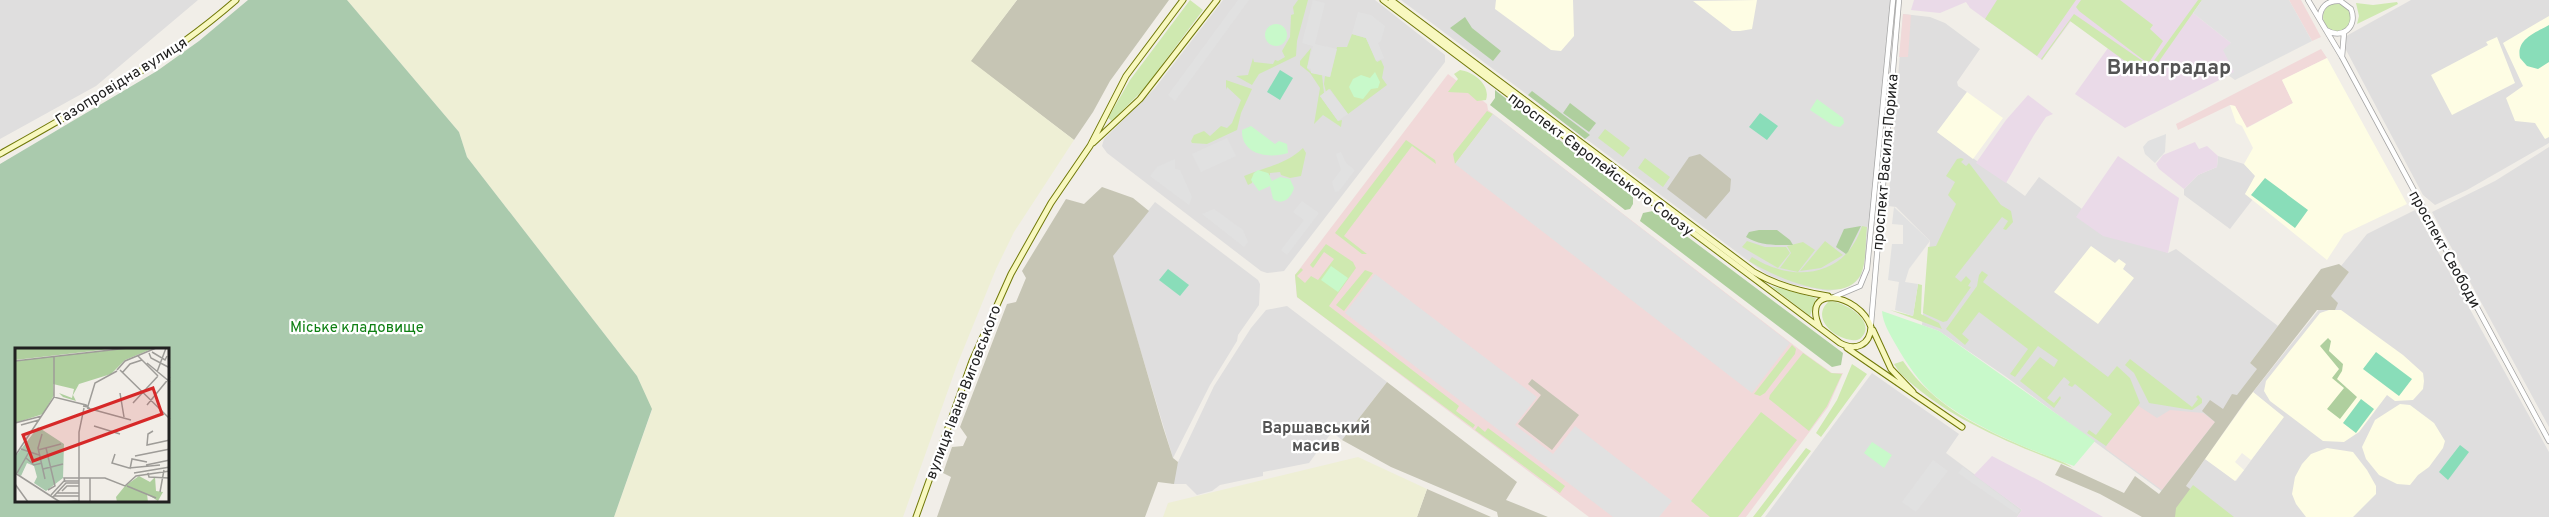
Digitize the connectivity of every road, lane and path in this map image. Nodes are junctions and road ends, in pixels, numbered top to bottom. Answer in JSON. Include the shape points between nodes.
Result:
{"nodes":[{"id":1,"x":236,"y":0,"type":"edge"},
{"id":2,"x":1183,"y":0,"type":"edge"},
{"id":3,"x":1217,"y":0,"type":"edge"},
{"id":4,"x":1383,"y":0,"type":"edge"},
{"id":5,"x":1391,"y":0,"type":"edge"},
{"id":6,"x":1893,"y":0,"type":"edge"},
{"id":7,"x":1899,"y":0,"type":"edge"},
{"id":8,"x":2307,"y":0,"type":"edge"},
{"id":9,"x":2339,"y":0,"type":"edge"},
{"id":10,"x":2320,"y":23,"type":"junction"},
{"id":11,"x":2324,"y":28,"type":"junction"},
{"id":12,"x":2344,"y":33,"type":"junction"},
{"id":13,"x":2342,"y":57,"type":"junction"},
{"id":14,"x":1090,"y":146,"type":"junction"},
{"id":15,"x":0,"y":154,"type":"edge"},
{"id":16,"x":1832,"y":297,"type":"junction"},
{"id":17,"x":1871,"y":326,"type":"junction"},
{"id":18,"x":1820,"y":328,"type":"junction"},
{"id":19,"x":1840,"y":343,"type":"junction"},
{"id":20,"x":1925,"y":403,"type":"junction"},
{"id":21,"x":1962,"y":427,"type":"dead end"},
{"id":22,"x":2549,"y":441,"type":"edge"},
{"id":23,"x":916,"y":517,"type":"edge"}],
"edges":[{"from":1,"to":15,"type":"main road","name":"Газопровідна вулиця","via":[[166,55]]},
{"from":2,"to":14,"type":"main road","name":"вулиця Івана Виговського","via":[[1126,76]]},
{"from":3,"to":14,"type":"main road","name":"вулиця Івана Виговського","via":[[1140,99]]},
{"from":4,"to":18,"type":"main road","name":"проспект Європейського Союзу"},
{"from":5,"to":16,"type":"main road","name":"проспект Європейського Союзу","via":[[1754,272],[1769,281]]},
{"from":6,"to":16,"type":"street","name":"проспект Василя Порика","via":[[1867,269],[1860,286]]},
{"from":7,"to":17,"type":"street","name":"проспект Василя Порика"},
{"from":8,"to":10,"type":"street"},
{"from":9,"to":10,"type":"street","via":[[2324,6]]},
{"from":9,"to":12,"type":"street","via":[[2354,15],[2352,26]]},
{"from":10,"to":11,"type":"street"},
{"from":11,"to":12,"type":"street","via":[[2332,34]]},
{"from":11,"to":13,"type":"street","name":"проспект Свободи"},
{"from":12,"to":13,"type":"street"},
{"from":13,"to":22,"type":"street","name":"проспект Свободи"},
{"from":14,"to":23,"type":"main road","name":"вулиця Івана Виговського","via":[[1051,203],[992,313]]},
{"from":16,"to":17,"type":"main road","via":[[1860,311]]},
{"from":16,"to":18,"type":"main road","via":[[1816,308]]},
{"from":17,"to":19,"type":"main road","via":[[1869,337],[1860,347]]},
{"from":17,"to":20,"type":"main road","via":[[1891,369]]},
{"from":18,"to":19,"type":"main road"},
{"from":19,"to":20,"type":"main road"},
{"from":20,"to":21,"type":"main road"}]}
